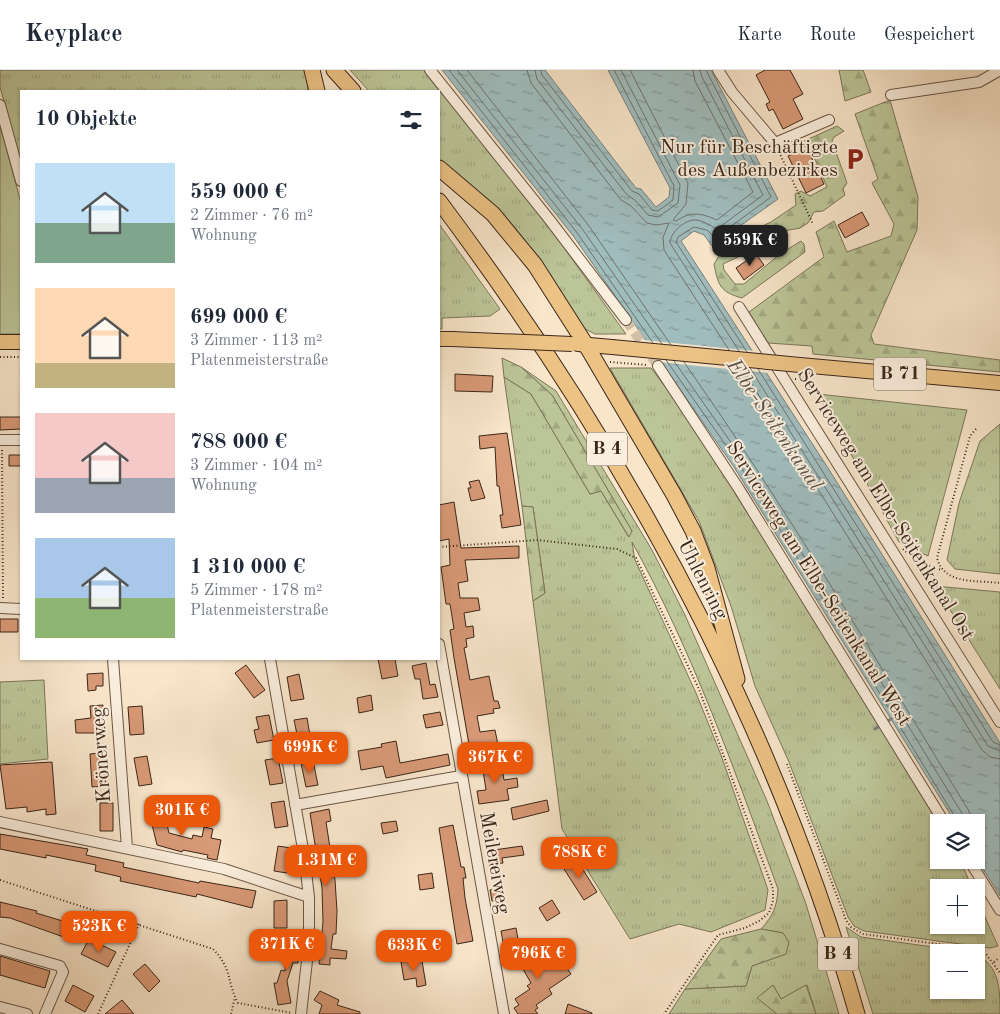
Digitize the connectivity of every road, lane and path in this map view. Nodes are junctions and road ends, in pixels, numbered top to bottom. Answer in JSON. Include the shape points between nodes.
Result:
{"nodes":[{"id":1,"x":312,"y":70,"type":"edge"},
{"id":2,"x":334,"y":70,"type":"edge"},
{"id":3,"x":430,"y":70,"type":"edge"},
{"id":4,"x":718,"y":70,"type":"edge"},
{"id":5,"x":1000,"y":70,"type":"edge"},
{"id":6,"x":317,"y":90,"type":"edge"},
{"id":7,"x":352,"y":90,"type":"edge"},
{"id":8,"x":891,"y":95,"type":"dead end"},
{"id":9,"x":0,"y":105,"type":"edge"},
{"id":10,"x":829,"y":120,"type":"dead end"},
{"id":11,"x":774,"y":143,"type":"junction"},
{"id":12,"x":440,"y":169,"type":"edge"},
{"id":13,"x":20,"y":176,"type":"edge"},
{"id":14,"x":440,"y":203,"type":"edge"},
{"id":15,"x":813,"y":224,"type":"dead end"},
{"id":16,"x":740,"y":307,"type":"dead end"},
{"id":17,"x":626,"y":320,"type":"tunnel mouth"},
{"id":18,"x":445,"y":339,"type":"edge"},
{"id":19,"x":0,"y":342,"type":"edge"},
{"id":20,"x":20,"y":342,"type":"edge"},
{"id":21,"x":579,"y":344,"type":"junction"},
{"id":22,"x":609,"y":347,"type":"junction"},
{"id":23,"x":0,"y":357,"type":"edge"},
{"id":24,"x":20,"y":357,"type":"edge"},
{"id":25,"x":604,"y":363,"type":"junction"},
{"id":26,"x":658,"y":366,"type":"joint"},
{"id":27,"x":1000,"y":383,"type":"edge"},
{"id":28,"x":976,"y":429,"type":"dead end"},
{"id":29,"x":1,"y":440,"type":"edge"},
{"id":30,"x":20,"y":440,"type":"edge"},
{"id":31,"x":440,"y":547,"type":"edge"},
{"id":32,"x":894,"y":551,"type":"junction"},
{"id":33,"x":941,"y":570,"type":"junction"},
{"id":34,"x":1000,"y":583,"type":"edge"},
{"id":35,"x":1,"y":608,"type":"edge"},
{"id":36,"x":20,"y":609,"type":"edge"},
{"id":37,"x":440,"y":650,"type":"edge"},
{"id":38,"x":113,"y":660,"type":"edge"},
{"id":39,"x":270,"y":660,"type":"edge"},
{"id":40,"x":746,"y":714,"type":"junction"},
{"id":41,"x":1000,"y":722,"type":"edge"},
{"id":42,"x":787,"y":764,"type":"dead end"},
{"id":43,"x":461,"y":776,"type":"junction"},
{"id":44,"x":295,"y":805,"type":"junction"},
{"id":45,"x":939,"y":814,"type":"edge"},
{"id":46,"x":0,"y":822,"type":"edge"},
{"id":47,"x":127,"y":848,"type":"junction"},
{"id":48,"x":975,"y":869,"type":"edge"},
{"id":49,"x":0,"y":880,"type":"edge"},
{"id":50,"x":309,"y":897,"type":"junction"},
{"id":51,"x":1000,"y":910,"type":"edge"},
{"id":52,"x":139,"y":924,"type":"junction"},
{"id":53,"x":0,"y":949,"type":"edge"},
{"id":54,"x":999,"y":958,"type":"edge"},
{"id":55,"x":994,"y":962,"type":"junction"},
{"id":56,"x":1000,"y":973,"type":"edge"},
{"id":57,"x":235,"y":997,"type":"junction"},
{"id":58,"x":0,"y":1007,"type":"edge"},
{"id":59,"x":27,"y":1014,"type":"edge"},
{"id":60,"x":45,"y":1014,"type":"edge"},
{"id":61,"x":98,"y":1014,"type":"edge"},
{"id":62,"x":231,"y":1014,"type":"edge"},
{"id":63,"x":295,"y":1014,"type":"edge"},
{"id":64,"x":301,"y":1014,"type":"edge"},
{"id":65,"x":504,"y":1014,"type":"edge"},
{"id":66,"x":664,"y":1014,"type":"edge"},
{"id":67,"x":857,"y":1014,"type":"edge"}],
"edges":[{"from":1,"to":6,"type":"highway"},
{"from":2,"to":7,"type":"highway"},
{"from":3,"to":17,"type":"street"},
{"from":4,"to":11,"type":"street"},
{"from":5,"to":8,"type":"street","via":[[980,82]]},
{"from":9,"to":13,"type":"street"},
{"from":10,"to":11,"type":"street"},
{"from":11,"to":15,"type":"path"},
{"from":12,"to":21,"type":"highway","via":[[475,197],[514,238],[549,284]]},
{"from":14,"to":40,"type":"highway","name":"Uhlenring","number":"B 4","via":[[510,299],[605,446],[681,582]]},
{"from":16,"to":32,"type":"street","name":"Serviceweg am Elbe-Seitenkanal Ost"},
{"from":18,"to":21,"type":"main road","number":"B 71","bridge":true},
{"from":19,"to":20,"type":"main road"},
{"from":21,"to":22,"type":"main road","number":"B 71"},
{"from":21,"to":25,"type":"highway"},
{"from":22,"to":25,"type":"highway","via":[[599,354]]},
{"from":22,"to":27,"type":"main road","number":"B 71","bridge":true},
{"from":23,"to":24,"type":"path"},
{"from":25,"to":26,"type":"path"},
{"from":25,"to":40,"type":"highway","via":[[693,531],[714,592]]},
{"from":26,"to":45,"type":"street","name":"Serviceweg am Elbe-Seitenkanal West","via":[[739,489]]},
{"from":28,"to":33,"type":"path","via":[[970,436],[938,548]]},
{"from":29,"to":30,"type":"street"},
{"from":29,"to":35,"type":"path"},
{"from":31,"to":66,"type":"path","via":[[537,540],[617,549],[636,558],[699,689],[773,888],[773,901],[769,913],[758,921],[718,935]]},
{"from":32,"to":33,"type":"path","via":[[905,549],[917,561]]},
{"from":32,"to":41,"type":"street","name":"Serviceweg am Elbe-Seitenkanal Ost"},
{"from":33,"to":34,"type":"path","via":[[950,577]]},
{"from":35,"to":36,"type":"street"},
{"from":37,"to":43,"type":"street","name":"Meilereiweg"},
{"from":38,"to":47,"type":"street","name":"Krönerweg"},
{"from":39,"to":44,"type":"street"},
{"from":40,"to":67,"type":"highway","name":"Uhlenring","number":"B 4","via":[[799,843]]},
{"from":42,"to":55,"type":"path","via":[[851,927],[863,934],[976,950]]},
{"from":43,"to":44,"type":"street"},
{"from":43,"to":65,"type":"street","name":"Meilereiweg"},
{"from":44,"to":50,"type":"street"},
{"from":46,"to":47,"type":"street"},
{"from":47,"to":50,"type":"street","via":[[224,869]]},
{"from":48,"to":51,"type":"street"},
{"from":49,"to":52,"type":"path"},
{"from":50,"to":64,"type":"street","via":[[309,943]]},
{"from":52,"to":57,"type":"path","via":[[213,949],[229,970]]},
{"from":52,"to":61,"type":"path"},
{"from":53,"to":60,"type":"street","via":[[60,966],[63,972]]},
{"from":54,"to":55,"type":"path"},
{"from":55,"to":56,"type":"path"},
{"from":57,"to":62,"type":"path"},
{"from":57,"to":63,"type":"path","via":[[238,1003]]},
{"from":58,"to":59,"type":"street"}]}
